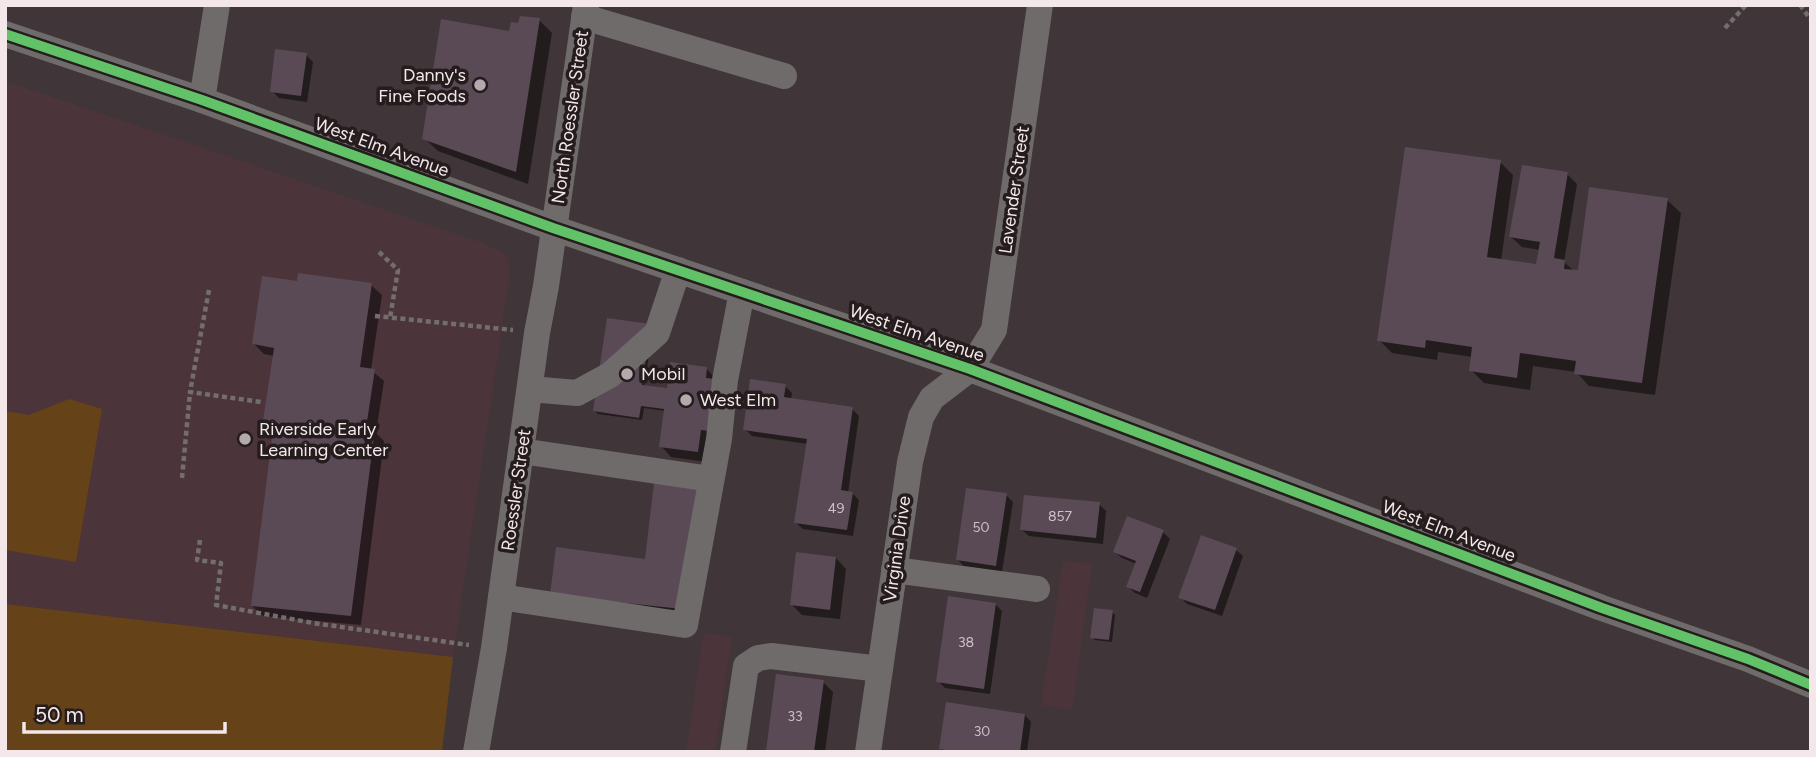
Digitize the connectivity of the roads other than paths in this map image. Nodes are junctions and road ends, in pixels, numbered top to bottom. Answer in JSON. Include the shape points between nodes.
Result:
{"nodes":[{"id":1,"x":217,"y":5,"type":"edge"},
{"id":2,"x":1040,"y":5,"type":"edge"},
{"id":3,"x":585,"y":11,"type":"edge"},
{"id":4,"x":5,"y":34,"type":"edge"},
{"id":5,"x":784,"y":76,"type":"dead end"},
{"id":6,"x":202,"y":100,"type":"junction"},
{"id":7,"x":553,"y":228,"type":"junction"},
{"id":8,"x":678,"y":270,"type":"junction"},
{"id":9,"x":742,"y":292,"type":"junction"},
{"id":10,"x":970,"y":369,"type":"junction"},
{"id":11,"x":530,"y":388,"type":"junction"},
{"id":12,"x":522,"y":451,"type":"junction"},
{"id":13,"x":711,"y":479,"type":"junction"},
{"id":14,"x":894,"y":570,"type":"junction"},
{"id":15,"x":1037,"y":589,"type":"dead end"},
{"id":16,"x":501,"y":597,"type":"junction"},
{"id":17,"x":880,"y":669,"type":"junction"},
{"id":18,"x":1811,"y":685,"type":"edge"},
{"id":19,"x":476,"y":752,"type":"edge"},
{"id":20,"x":733,"y":752,"type":"edge"},
{"id":21,"x":868,"y":752,"type":"edge"}],
"edges":[{"from":1,"to":6,"type":"street"},
{"from":2,"to":10,"type":"street","name":"Lavender Street","via":[[994,330]]},
{"from":3,"to":5,"type":"street"},
{"from":3,"to":7,"type":"street","name":"North Roessler Street"},
{"from":4,"to":6,"type":"street","name":"West Elm Avenue"},
{"from":6,"to":7,"type":"street","name":"West Elm Avenue"},
{"from":7,"to":8,"type":"street","name":"West Elm Avenue"},
{"from":7,"to":11,"type":"street","name":"Roessler Street"},
{"from":8,"to":9,"type":"street","name":"West Elm Avenue"},
{"from":8,"to":11,"type":"street","via":[[657,333],[610,375],[578,393]]},
{"from":9,"to":10,"type":"street","name":"West Elm Avenue"},
{"from":9,"to":13,"type":"street"},
{"from":10,"to":14,"type":"street","name":"Virginia Drive","via":[[932,398],[921,417]]},
{"from":10,"to":18,"type":"street","name":"West Elm Avenue"},
{"from":11,"to":12,"type":"street","name":"Roessler Street"},
{"from":12,"to":13,"type":"street"},
{"from":12,"to":16,"type":"street","name":"Roessler Street"},
{"from":13,"to":16,"type":"street","via":[[685,625]]},
{"from":14,"to":15,"type":"street"},
{"from":14,"to":17,"type":"street","name":"Virginia Drive"},
{"from":16,"to":19,"type":"street","name":"Roessler Street"},
{"from":17,"to":20,"type":"street","via":[[758,657],[746,666]]},
{"from":17,"to":21,"type":"street","name":"Virginia Drive"}]}
